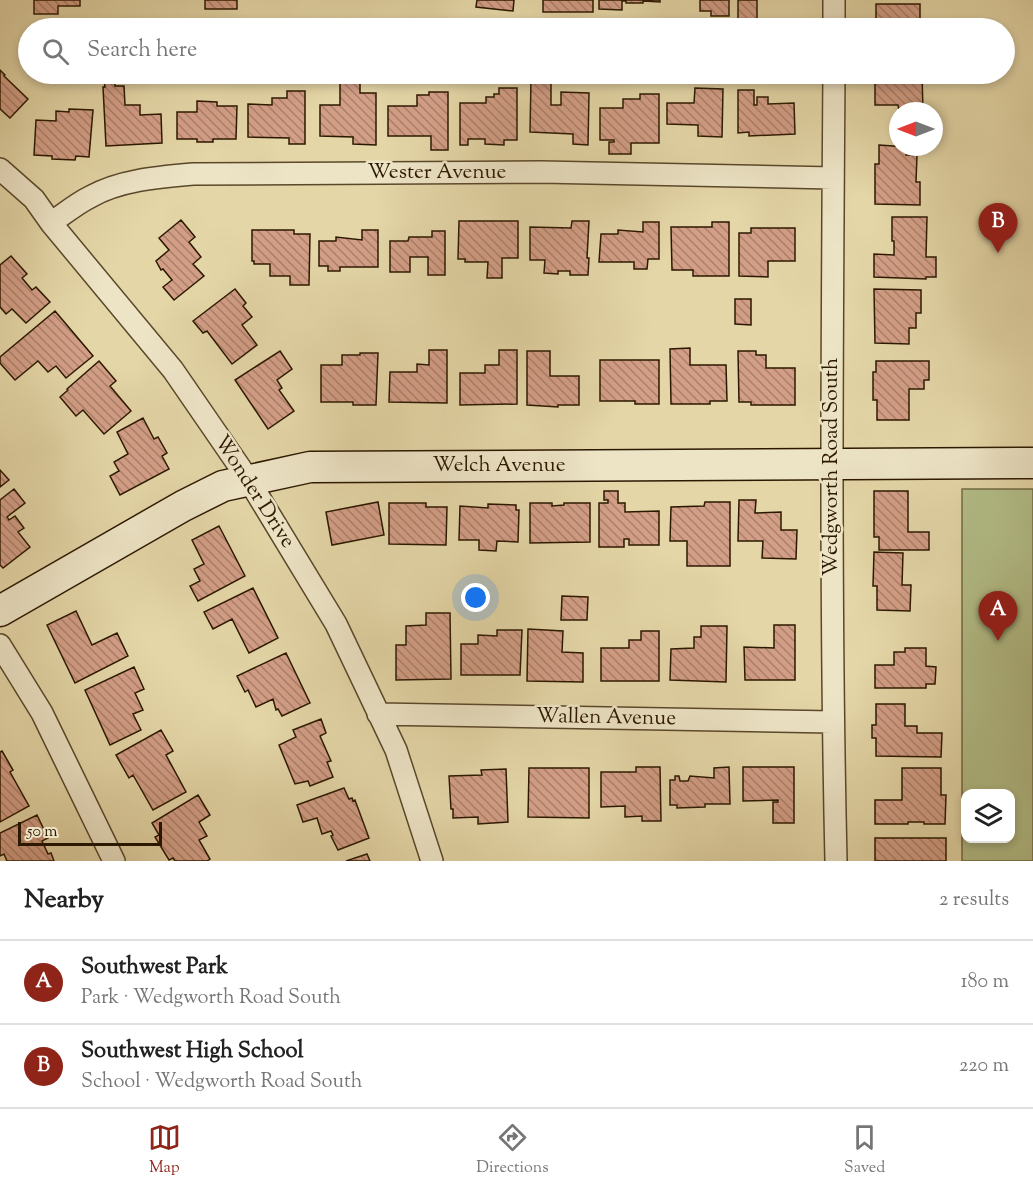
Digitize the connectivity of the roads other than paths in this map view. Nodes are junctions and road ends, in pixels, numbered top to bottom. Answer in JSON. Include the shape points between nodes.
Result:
{"nodes":[{"id":1,"x":834,"y":0,"type":"edge"},
{"id":2,"x":834,"y":18,"type":"edge"},
{"id":3,"x":834,"y":84,"type":"edge"},
{"id":4,"x":0,"y":169,"type":"edge"},
{"id":5,"x":833,"y":178,"type":"junction"},
{"id":6,"x":51,"y":223,"type":"junction"},
{"id":7,"x":1033,"y":463,"type":"edge"},
{"id":8,"x":832,"y":464,"type":"junction"},
{"id":9,"x":248,"y":479,"type":"junction"},
{"id":10,"x":0,"y":611,"type":"edge"},
{"id":11,"x":0,"y":645,"type":"edge"},
{"id":12,"x":378,"y":714,"type":"junction"},
{"id":13,"x":833,"y":722,"type":"junction"},
{"id":14,"x":114,"y":861,"type":"edge"},
{"id":15,"x":432,"y":861,"type":"edge"},
{"id":16,"x":836,"y":861,"type":"edge"}],
"edges":[{"from":1,"to":2,"type":"street"},
{"from":3,"to":5,"type":"street","name":"Wedgworth Road South"},
{"from":4,"to":6,"type":"street","name":"Wonder Drive","via":[[34,199]]},
{"from":5,"to":6,"type":"street","name":"Wester Avenue","via":[[542,172],[193,174],[111,188],[90,196]]},
{"from":5,"to":8,"type":"street","name":"Wedgworth Road South"},
{"from":6,"to":9,"type":"street","name":"Wonder Drive","via":[[173,370]]},
{"from":7,"to":8,"type":"street","name":"Welch Avenue"},
{"from":8,"to":9,"type":"street","name":"Welch Avenue","via":[[310,467]]},
{"from":8,"to":13,"type":"street","name":"Wedgworth Road South"},
{"from":9,"to":10,"type":"street","name":"Welch Avenue","via":[[183,506]]},
{"from":9,"to":12,"type":"street","name":"Wonder Drive","via":[[336,624]]},
{"from":11,"to":14,"type":"street","via":[[42,713]]},
{"from":12,"to":13,"type":"street","name":"Wallen Avenue"},
{"from":12,"to":15,"type":"street","name":"Wonder Drive","via":[[396,750]]},
{"from":13,"to":16,"type":"street","name":"Wedgworth Road South"}]}
